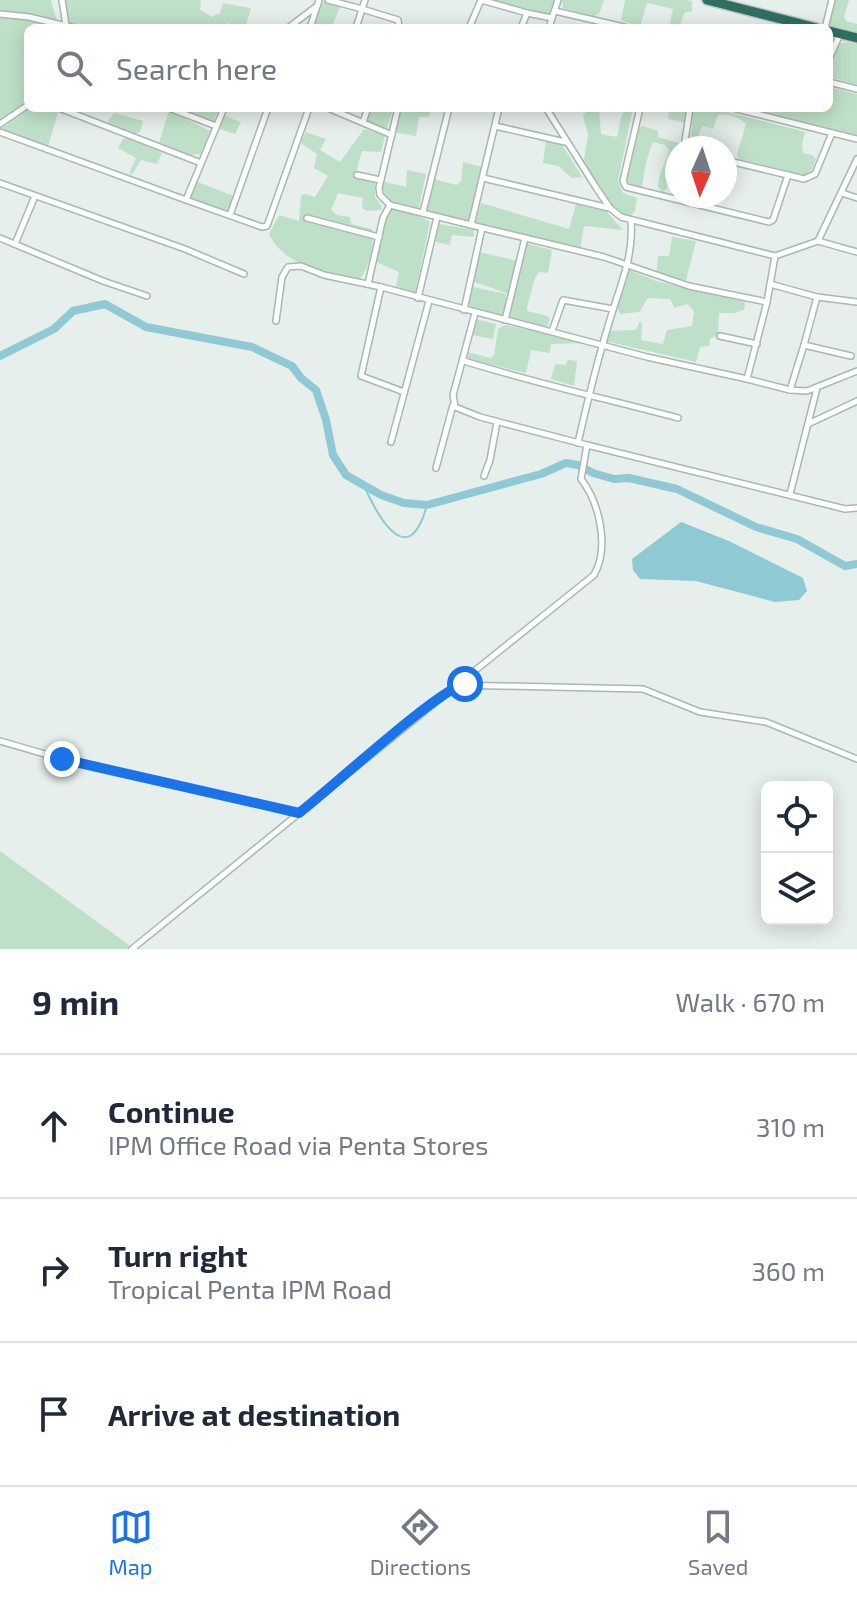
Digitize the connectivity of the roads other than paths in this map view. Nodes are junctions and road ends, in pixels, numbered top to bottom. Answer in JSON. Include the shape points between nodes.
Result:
{"nodes":[{"id":1,"x":62,"y":0,"type":"edge"},
{"id":2,"x":328,"y":0,"type":"edge"},
{"id":3,"x":365,"y":0,"type":"edge"},
{"id":4,"x":558,"y":0,"type":"edge"},
{"id":5,"x":707,"y":0,"type":"edge"},
{"id":6,"x":832,"y":0,"type":"edge"},
{"id":7,"x":722,"y":2,"type":"edge"},
{"id":8,"x":318,"y":3,"type":"edge"},
{"id":9,"x":362,"y":9,"type":"junction"},
{"id":10,"x":527,"y":13,"type":"junction"},
{"id":11,"x":0,"y":14,"type":"edge"},
{"id":12,"x":553,"y":14,"type":"junction"},
{"id":13,"x":60,"y":24,"type":"edge"},
{"id":14,"x":66,"y":24,"type":"edge"},
{"id":15,"x":293,"y":24,"type":"edge"},
{"id":16,"x":311,"y":24,"type":"edge"},
{"id":17,"x":357,"y":24,"type":"edge"},
{"id":18,"x":398,"y":24,"type":"edge"},
{"id":19,"x":471,"y":24,"type":"edge"},
{"id":20,"x":523,"y":24,"type":"edge"},
{"id":21,"x":550,"y":24,"type":"edge"},
{"id":22,"x":607,"y":24,"type":"edge"},
{"id":23,"x":802,"y":24,"type":"edge"},
{"id":24,"x":828,"y":24,"type":"edge"},
{"id":25,"x":833,"y":32,"type":"edge"},
{"id":26,"x":840,"y":34,"type":"junction"},
{"id":27,"x":857,"y":38,"type":"edge"},
{"id":28,"x":833,"y":50,"type":"edge"},
{"id":29,"x":833,"y":83,"type":"edge"},
{"id":30,"x":857,"y":89,"type":"edge"},
{"id":31,"x":24,"y":108,"type":"edge"},
{"id":32,"x":69,"y":112,"type":"edge"},
{"id":33,"x":179,"y":112,"type":"edge"},
{"id":34,"x":222,"y":112,"type":"edge"},
{"id":35,"x":267,"y":112,"type":"edge"},
{"id":36,"x":308,"y":112,"type":"edge"},
{"id":37,"x":338,"y":112,"type":"edge"},
{"id":38,"x":367,"y":112,"type":"edge"},
{"id":39,"x":397,"y":112,"type":"edge"},
{"id":40,"x":448,"y":112,"type":"edge"},
{"id":41,"x":498,"y":112,"type":"edge"},
{"id":42,"x":548,"y":112,"type":"edge"},
{"id":43,"x":639,"y":112,"type":"edge"},
{"id":44,"x":689,"y":112,"type":"edge"},
{"id":45,"x":749,"y":112,"type":"edge"},
{"id":46,"x":363,"y":122,"type":"junction"},
{"id":47,"x":0,"y":124,"type":"edge"},
{"id":48,"x":216,"y":126,"type":"junction"},
{"id":49,"x":495,"y":126,"type":"junction"},
{"id":50,"x":0,"y":132,"type":"edge"},
{"id":51,"x":832,"y":133,"type":"junction"},
{"id":52,"x":392,"y":135,"type":"junction"},
{"id":53,"x":686,"y":136,"type":"edge"},
{"id":54,"x":857,"y":139,"type":"edge"},
{"id":55,"x":566,"y":142,"type":"junction"},
{"id":56,"x":857,"y":159,"type":"edge"},
{"id":57,"x":201,"y":163,"type":"junction"},
{"id":58,"x":737,"y":163,"type":"edge"},
{"id":59,"x":357,"y":175,"type":"dead end"},
{"id":60,"x":788,"y":175,"type":"junction"},
{"id":61,"x":482,"y":178,"type":"junction"},
{"id":62,"x":380,"y":180,"type":"junction"},
{"id":63,"x":0,"y":183,"type":"edge"},
{"id":64,"x":842,"y":193,"type":"junction"},
{"id":65,"x":665,"y":194,"type":"edge"},
{"id":66,"x":35,"y":196,"type":"junction"},
{"id":67,"x":857,"y":198,"type":"edge"},
{"id":68,"x":186,"y":200,"type":"junction"},
{"id":69,"x":390,"y":205,"type":"junction"},
{"id":70,"x":610,"y":208,"type":"junction"},
{"id":71,"x":722,"y":208,"type":"edge"},
{"id":72,"x":423,"y":212,"type":"junction"},
{"id":73,"x":230,"y":215,"type":"junction"},
{"id":74,"x":437,"y":217,"type":"junction"},
{"id":75,"x":307,"y":218,"type":"dead end"},
{"id":76,"x":631,"y":221,"type":"junction"},
{"id":77,"x":471,"y":225,"type":"junction"},
{"id":78,"x":482,"y":228,"type":"junction"},
{"id":79,"x":379,"y":237,"type":"junction"},
{"id":80,"x":0,"y":238,"type":"edge"},
{"id":81,"x":525,"y":238,"type":"junction"},
{"id":82,"x":818,"y":241,"type":"junction"},
{"id":83,"x":15,"y":244,"type":"junction"},
{"id":84,"x":857,"y":252,"type":"edge"},
{"id":85,"x":775,"y":256,"type":"junction"},
{"id":86,"x":628,"y":264,"type":"junction"},
{"id":87,"x":244,"y":274,"type":"dead end"},
{"id":88,"x":368,"y":284,"type":"junction"},
{"id":89,"x":770,"y":284,"type":"junction"},
{"id":90,"x":381,"y":287,"type":"junction"},
{"id":91,"x":147,"y":296,"type":"dead end"},
{"id":92,"x":817,"y":297,"type":"junction"},
{"id":93,"x":418,"y":298,"type":"junction"},
{"id":94,"x":429,"y":301,"type":"junction"},
{"id":95,"x":767,"y":302,"type":"junction"},
{"id":96,"x":857,"y":302,"type":"edge"},
{"id":97,"x":613,"y":309,"type":"junction"},
{"id":98,"x":464,"y":310,"type":"junction"},
{"id":99,"x":475,"y":313,"type":"junction"},
{"id":100,"x":505,"y":320,"type":"junction"},
{"id":101,"x":276,"y":321,"type":"dead end"},
{"id":102,"x":552,"y":331,"type":"junction"},
{"id":103,"x":720,"y":336,"type":"dead end"},
{"id":104,"x":603,"y":344,"type":"junction"},
{"id":105,"x":757,"y":344,"type":"junction"},
{"id":106,"x":804,"y":345,"type":"junction"},
{"id":107,"x":851,"y":356,"type":"dead end"},
{"id":108,"x":464,"y":361,"type":"junction"},
{"id":109,"x":857,"y":371,"type":"edge"},
{"id":110,"x":747,"y":379,"type":"junction"},
{"id":111,"x":817,"y":388,"type":"junction"},
{"id":112,"x":790,"y":390,"type":"junction"},
{"id":113,"x":404,"y":392,"type":"junction"},
{"id":114,"x":589,"y":397,"type":"junction"},
{"id":115,"x":857,"y":401,"type":"edge"},
{"id":116,"x":453,"y":404,"type":"junction"},
{"id":117,"x":678,"y":418,"type":"dead end"},
{"id":118,"x":497,"y":422,"type":"junction"},
{"id":119,"x":808,"y":424,"type":"junction"},
{"id":120,"x":391,"y":442,"type":"dead end"},
{"id":121,"x":578,"y":443,"type":"junction"},
{"id":122,"x":587,"y":445,"type":"junction"},
{"id":123,"x":436,"y":468,"type":"dead end"},
{"id":124,"x":484,"y":476,"type":"dead end"},
{"id":125,"x":790,"y":494,"type":"junction"},
{"id":126,"x":857,"y":508,"type":"edge"},
{"id":127,"x":457,"y":685,"type":"junction"},
{"id":128,"x":0,"y":741,"type":"edge"},
{"id":129,"x":857,"y":759,"type":"edge"},
{"id":130,"x":301,"y":811,"type":"junction"},
{"id":131,"x":132,"y":949,"type":"edge"}],
"edges":[{"from":1,"to":14,"type":"street"},
{"from":2,"to":9,"type":"street"},
{"from":3,"to":9,"type":"street"},
{"from":4,"to":12,"type":"street"},
{"from":5,"to":7,"type":"highway"},
{"from":6,"to":24,"type":"street"},
{"from":7,"to":23,"type":"highway"},
{"from":8,"to":15,"type":"street"},
{"from":8,"to":16,"type":"street"},
{"from":9,"to":17,"type":"street"},
{"from":9,"to":18,"type":"street"},
{"from":10,"to":12,"type":"street"},
{"from":10,"to":19,"type":"street","via":[[480,0]]},
{"from":10,"to":20,"type":"street"},
{"from":11,"to":13,"type":"street"},
{"from":12,"to":21,"type":"street"},
{"from":12,"to":22,"type":"street"},
{"from":25,"to":26,"type":"highway"},
{"from":26,"to":27,"type":"highway"},
{"from":26,"to":28,"type":"street"},
{"from":29,"to":30,"type":"street"},
{"from":31,"to":47,"type":"street"},
{"from":32,"to":57,"type":"street"},
{"from":33,"to":48,"type":"street"},
{"from":34,"to":48,"type":"street"},
{"from":35,"to":73,"type":"street"},
{"from":36,"to":73,"type":"street","via":[[268,225]]},
{"from":37,"to":46,"type":"street"},
{"from":38,"to":46,"type":"street"},
{"from":39,"to":52,"type":"street"},
{"from":40,"to":72,"type":"street"},
{"from":41,"to":49,"type":"street"},
{"from":42,"to":55,"type":"street"},
{"from":43,"to":65,"type":"street","via":[[624,184]]},
{"from":44,"to":53,"type":"street"},
{"from":45,"to":51,"type":"street"},
{"from":46,"to":52,"type":"street"},
{"from":48,"to":57,"type":"street"},
{"from":49,"to":55,"type":"street"},
{"from":49,"to":61,"type":"street"},
{"from":50,"to":68,"type":"street"},
{"from":51,"to":54,"type":"street"},
{"from":51,"to":60,"type":"street","via":[[815,174],[804,179]]},
{"from":52,"to":62,"type":"street"},
{"from":55,"to":70,"type":"street"},
{"from":56,"to":64,"type":"street"},
{"from":57,"to":68,"type":"street"},
{"from":58,"to":60,"type":"street"},
{"from":59,"to":62,"type":"street"},
{"from":60,"to":71,"type":"street","via":[[771,222]]},
{"from":61,"to":70,"type":"street"},
{"from":61,"to":77,"type":"street"},
{"from":62,"to":69,"type":"street","via":[[380,195]]},
{"from":63,"to":66,"type":"street"},
{"from":64,"to":67,"type":"street"},
{"from":64,"to":82,"type":"street"},
{"from":66,"to":83,"type":"street"},
{"from":66,"to":87,"type":"street"},
{"from":68,"to":73,"type":"street"},
{"from":69,"to":72,"type":"street"},
{"from":69,"to":79,"type":"street"},
{"from":70,"to":76,"type":"street"},
{"from":72,"to":74,"type":"street"},
{"from":74,"to":77,"type":"street"},
{"from":74,"to":93,"type":"street"},
{"from":75,"to":79,"type":"street"},
{"from":76,"to":85,"type":"street"},
{"from":76,"to":86,"type":"street"},
{"from":77,"to":78,"type":"street"},
{"from":78,"to":81,"type":"street"},
{"from":78,"to":98,"type":"street"},
{"from":79,"to":88,"type":"street"},
{"from":80,"to":83,"type":"street"},
{"from":81,"to":86,"type":"street"},
{"from":81,"to":100,"type":"street"},
{"from":82,"to":84,"type":"street"},
{"from":82,"to":85,"type":"street"},
{"from":83,"to":91,"type":"street"},
{"from":85,"to":89,"type":"street"},
{"from":86,"to":95,"type":"street","via":[[689,286]]},
{"from":86,"to":97,"type":"street"},
{"from":88,"to":90,"type":"street"},
{"from":88,"to":101,"type":"street","via":[[292,265],[282,277]]},
{"from":89,"to":92,"type":"street"},
{"from":89,"to":95,"type":"street"},
{"from":90,"to":93,"type":"street"},
{"from":90,"to":113,"type":"street","via":[[361,376]]},
{"from":92,"to":96,"type":"street"},
{"from":92,"to":106,"type":"street"},
{"from":93,"to":94,"type":"street"},
{"from":94,"to":98,"type":"street"},
{"from":94,"to":113,"type":"street"},
{"from":95,"to":105,"type":"street"},
{"from":97,"to":102,"type":"street","via":[[563,300]]},
{"from":97,"to":104,"type":"street"},
{"from":98,"to":99,"type":"street"},
{"from":99,"to":100,"type":"street"},
{"from":99,"to":108,"type":"street"},
{"from":100,"to":102,"type":"street"},
{"from":102,"to":104,"type":"street"},
{"from":103,"to":105,"type":"street"},
{"from":104,"to":110,"type":"street"},
{"from":104,"to":114,"type":"street"},
{"from":105,"to":110,"type":"street"},
{"from":106,"to":107,"type":"street"},
{"from":106,"to":112,"type":"street"},
{"from":108,"to":114,"type":"street"},
{"from":108,"to":116,"type":"street"},
{"from":109,"to":111,"type":"street"},
{"from":110,"to":112,"type":"street"},
{"from":111,"to":112,"type":"street"},
{"from":111,"to":119,"type":"street"},
{"from":113,"to":120,"type":"street"},
{"from":114,"to":117,"type":"street"},
{"from":114,"to":121,"type":"street"},
{"from":115,"to":119,"type":"street"},
{"from":116,"to":118,"type":"street","via":[[457,410]]},
{"from":116,"to":123,"type":"street"},
{"from":118,"to":121,"type":"street"},
{"from":118,"to":124,"type":"street"},
{"from":119,"to":125,"type":"street"},
{"from":121,"to":122,"type":"street"},
{"from":122,"to":125,"type":"street"},
{"from":122,"to":127,"type":"street","via":[[581,479],[599,519],[596,571]]},
{"from":125,"to":126,"type":"street"},
{"from":127,"to":129,"type":"street","via":[[643,689],[700,712],[766,722]]},
{"from":127,"to":130,"type":"street"},
{"from":128,"to":130,"type":"street"},
{"from":130,"to":131,"type":"street"}]}
